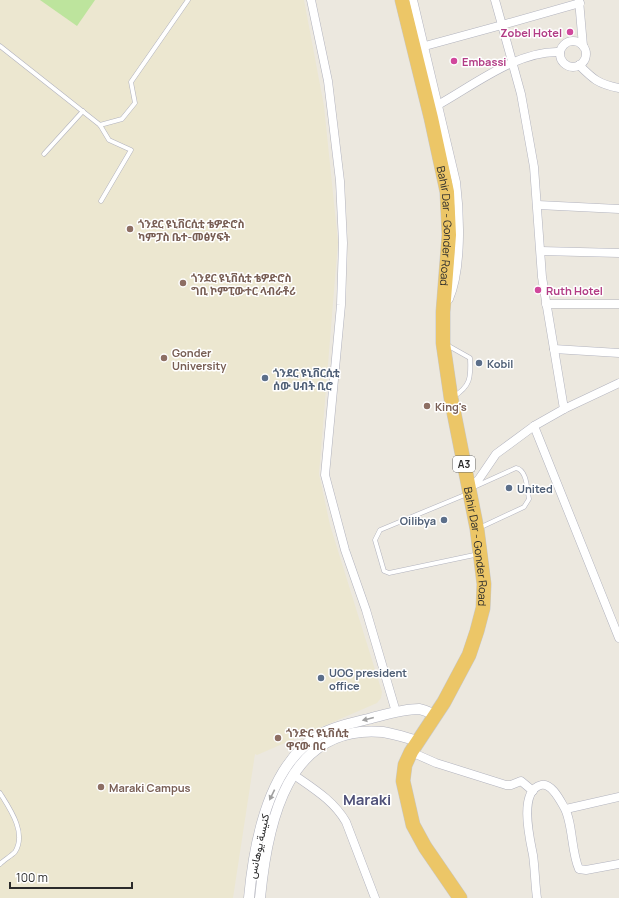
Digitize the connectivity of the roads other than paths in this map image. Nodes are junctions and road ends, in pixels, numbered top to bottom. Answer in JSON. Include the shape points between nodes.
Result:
{"nodes":[{"id":1,"x":188,"y":0,"type":"edge"},
{"id":2,"x":311,"y":0,"type":"edge"},
{"id":3,"x":402,"y":0,"type":"edge"},
{"id":4,"x":413,"y":0,"type":"edge"},
{"id":5,"x":495,"y":0,"type":"edge"},
{"id":6,"x":580,"y":2,"type":"edge"},
{"id":7,"x":502,"y":25,"type":"junction"},
{"id":8,"x":0,"y":46,"type":"edge"},
{"id":9,"x":424,"y":46,"type":"junction"},
{"id":10,"x":583,"y":46,"type":"junction"},
{"id":11,"x":560,"y":52,"type":"junction"},
{"id":12,"x":513,"y":62,"type":"junction"},
{"id":13,"x":579,"y":65,"type":"junction"},
{"id":14,"x":619,"y":88,"type":"edge"},
{"id":15,"x":438,"y":105,"type":"junction"},
{"id":16,"x":83,"y":111,"type":"junction"},
{"id":17,"x":100,"y":125,"type":"junction"},
{"id":18,"x":44,"y":154,"type":"dead end"},
{"id":19,"x":101,"y":201,"type":"dead end"},
{"id":20,"x":538,"y":205,"type":"junction"},
{"id":21,"x":619,"y":209,"type":"edge"},
{"id":22,"x":541,"y":251,"type":"junction"},
{"id":23,"x":619,"y":253,"type":"edge"},
{"id":24,"x":546,"y":304,"type":"junction"},
{"id":25,"x":619,"y":304,"type":"edge"},
{"id":26,"x":443,"y":312,"type":"junction"},
{"id":27,"x":443,"y":343,"type":"junction"},
{"id":28,"x":554,"y":349,"type":"junction"},
{"id":29,"x":619,"y":354,"type":"edge"},
{"id":30,"x":619,"y":383,"type":"edge"},
{"id":31,"x":451,"y":398,"type":"junction"},
{"id":32,"x":564,"y":409,"type":"junction"},
{"id":33,"x":534,"y":426,"type":"junction"},
{"id":34,"x":469,"y":492,"type":"junction"},
{"id":35,"x":477,"y":529,"type":"junction"},
{"id":36,"x":481,"y":554,"type":"junction"},
{"id":37,"x":616,"y":623,"type":"edge"},
{"id":38,"x":619,"y":638,"type":"edge"},
{"id":39,"x":396,"y":712,"type":"junction"},
{"id":40,"x":436,"y":714,"type":"junction"},
{"id":41,"x":324,"y":738,"type":"junction"},
{"id":42,"x":415,"y":747,"type":"junction"},
{"id":43,"x":294,"y":775,"type":"junction"},
{"id":44,"x":533,"y":791,"type":"junction"},
{"id":45,"x":0,"y":793,"type":"edge"},
{"id":46,"x":619,"y":797,"type":"edge"},
{"id":47,"x":566,"y":809,"type":"junction"},
{"id":48,"x":262,"y":822,"type":"junction"},
{"id":49,"x":272,"y":825,"type":"junction"},
{"id":50,"x":0,"y":864,"type":"edge"},
{"id":51,"x":619,"y":864,"type":"edge"},
{"id":52,"x":249,"y":898,"type":"edge"},
{"id":53,"x":260,"y":898,"type":"edge"},
{"id":54,"x":375,"y":898,"type":"edge"},
{"id":55,"x":460,"y":898,"type":"edge"},
{"id":56,"x":537,"y":898,"type":"edge"}],
"edges":[{"from":1,"to":17,"type":"lane","via":[[131,82],[135,103],[122,118]]},
{"from":2,"to":39,"type":"street","via":[[328,81],[340,181],[343,243],[325,475],[345,550],[366,610]]},
{"from":3,"to":26,"type":"highway","name":"Bahir Dar - Gonder Road","number":"A3","via":[[447,192],[449,235]]},
{"from":4,"to":9,"type":"street"},
{"from":5,"to":7,"type":"street"},
{"from":6,"to":7,"type":"street"},
{"from":6,"to":10,"type":"street"},
{"from":7,"to":9,"type":"street"},
{"from":7,"to":12,"type":"street"},
{"from":8,"to":16,"type":"lane"},
{"from":9,"to":15,"type":"street"},
{"from":10,"to":11,"type":"street","via":[[571,41],[564,45]]},
{"from":10,"to":13,"type":"street","via":[[585,58]]},
{"from":11,"to":12,"type":"street","via":[[543,53]]},
{"from":11,"to":13,"type":"street","via":[[566,64]]},
{"from":12,"to":15,"type":"street"},
{"from":12,"to":20,"type":"street","via":[[534,167]]},
{"from":13,"to":14,"type":"street","via":[[595,81]]},
{"from":15,"to":26,"type":"street","via":[[459,202],[457,257],[450,296]]},
{"from":16,"to":17,"type":"lane"},
{"from":16,"to":18,"type":"lane"},
{"from":17,"to":19,"type":"lane","via":[[109,140],[132,150]]},
{"from":20,"to":21,"type":"street"},
{"from":20,"to":22,"type":"street"},
{"from":22,"to":23,"type":"street"},
{"from":22,"to":24,"type":"street"},
{"from":24,"to":25,"type":"street"},
{"from":24,"to":28,"type":"street"},
{"from":26,"to":27,"type":"highway","name":"Bahir Dar - Gonder Road","number":"A3"},
{"from":27,"to":31,"type":"highway","name":"Bahir Dar - Gonder Road","number":"A3"},
{"from":27,"to":31,"type":"lane","via":[[470,358],[471,376],[468,384],[462,392]]},
{"from":28,"to":29,"type":"street"},
{"from":28,"to":32,"type":"street"},
{"from":30,"to":32,"type":"street"},
{"from":31,"to":34,"type":"highway","name":"Bahir Dar - Gonder Road","number":"A3"},
{"from":32,"to":33,"type":"street"},
{"from":33,"to":34,"type":"street","via":[[496,454]]},
{"from":33,"to":37,"type":"street"},
{"from":34,"to":35,"type":"highway","name":"Bahir Dar - Gonder Road","number":"A3"},
{"from":34,"to":35,"type":"lane","via":[[516,468],[520,468],[524,473],[529,499],[524,507]]},
{"from":34,"to":36,"type":"lane","via":[[380,530],[375,540],[384,571],[389,573]]},
{"from":35,"to":36,"type":"highway","name":"Bahir Dar - Gonder Road","number":"A3"},
{"from":36,"to":40,"type":"highway","name":"Bahir Dar - Gonder Road","number":"A3","via":[[483,600],[477,631],[468,655]]},
{"from":37,"to":38,"type":"street"},
{"from":39,"to":40,"type":"street","name":"كنيسة يوهانس","via":[[420,709]]},
{"from":39,"to":41,"type":"street","name":"كنيسة يوهانس","one_way":true,"via":[[343,725]]},
{"from":40,"to":42,"type":"highway","name":"Bahir Dar - Gonder Road","number":"A3"},
{"from":41,"to":42,"type":"street","via":[[364,732],[390,734]]},
{"from":41,"to":43,"type":"street"},
{"from":41,"to":48,"type":"street","name":"كنيسة يوهانس","one_way":true,"via":[[309,742],[286,766]]},
{"from":42,"to":44,"type":"street","via":[[436,763],[506,785],[524,782]]},
{"from":42,"to":55,"type":"highway","name":"Bahir Dar - Gonder Road","number":"A3","via":[[405,764],[403,781],[413,825]]},
{"from":43,"to":49,"type":"street"},
{"from":43,"to":54,"type":"street","via":[[340,810]]},
{"from":44,"to":47,"type":"street","via":[[537,786],[548,786]]},
{"from":44,"to":56,"type":"street","via":[[528,806],[527,823]]},
{"from":45,"to":50,"type":"lane","via":[[10,808],[20,833],[14,852]]},
{"from":46,"to":47,"type":"street"},
{"from":47,"to":51,"type":"street","via":[[579,869]]},
{"from":48,"to":49,"type":"street"},
{"from":48,"to":52,"type":"street","name":"كنيسة يوهانس"},
{"from":49,"to":53,"type":"street"}]}
